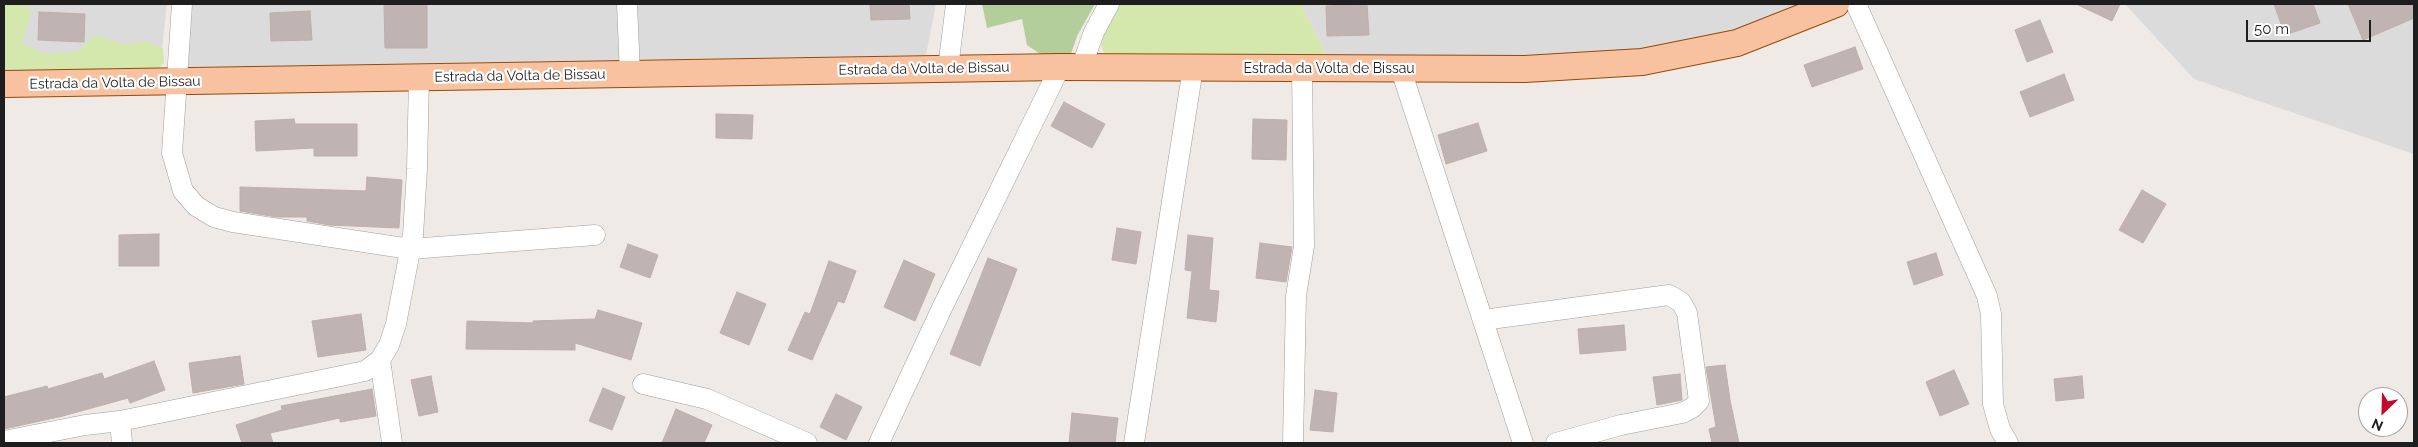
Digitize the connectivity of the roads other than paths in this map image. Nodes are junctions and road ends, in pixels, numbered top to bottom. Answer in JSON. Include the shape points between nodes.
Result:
{"nodes":[{"id":1,"x":182,"y":4,"type":"edge"},
{"id":2,"x":627,"y":4,"type":"edge"},
{"id":3,"x":956,"y":4,"type":"edge"},
{"id":4,"x":1109,"y":4,"type":"edge"},
{"id":5,"x":1836,"y":4,"type":"edge"},
{"id":6,"x":1856,"y":4,"type":"edge"},
{"id":7,"x":948,"y":68,"type":"junction"},
{"id":8,"x":1070,"y":68,"type":"junction"},
{"id":9,"x":1193,"y":68,"type":"junction"},
{"id":10,"x":1302,"y":68,"type":"junction"},
{"id":11,"x":1401,"y":70,"type":"junction"},
{"id":12,"x":630,"y":74,"type":"junction"},
{"id":13,"x":419,"y":78,"type":"junction"},
{"id":14,"x":176,"y":82,"type":"junction"},
{"id":15,"x":4,"y":84,"type":"edge"},
{"id":16,"x":595,"y":235,"type":"dead end"},
{"id":17,"x":410,"y":249,"type":"junction"},
{"id":18,"x":1483,"y":320,"type":"junction"},
{"id":19,"x":380,"y":360,"type":"junction"},
{"id":20,"x":643,"y":384,"type":"dead end"},
{"id":21,"x":120,"y":421,"type":"junction"},
{"id":22,"x":4,"y":441,"type":"edge"},
{"id":23,"x":122,"y":443,"type":"edge"},
{"id":24,"x":392,"y":443,"type":"edge"},
{"id":25,"x":807,"y":443,"type":"edge"},
{"id":26,"x":879,"y":443,"type":"edge"},
{"id":27,"x":1134,"y":443,"type":"edge"},
{"id":28,"x":1292,"y":443,"type":"edge"},
{"id":29,"x":1523,"y":443,"type":"edge"},
{"id":30,"x":1556,"y":443,"type":"edge"},
{"id":31,"x":2008,"y":443,"type":"edge"}],
"edges":[{"from":1,"to":14,"type":"street"},
{"from":2,"to":12,"type":"street"},
{"from":3,"to":7,"type":"street"},
{"from":4,"to":8,"type":"street"},
{"from":5,"to":11,"type":"main road","name":"Estrada da Volta de Bissau","via":[[1737,43],[1642,62],[1525,69]]},
{"from":6,"to":31,"type":"street","via":[[1987,296],[1991,314],[1993,404]]},
{"from":7,"to":8,"type":"main road","name":"Estrada da Volta de Bissau"},
{"from":7,"to":12,"type":"main road","name":"Estrada da Volta de Bissau"},
{"from":8,"to":9,"type":"main road","name":"Estrada da Volta de Bissau"},
{"from":8,"to":26,"type":"street","via":[[942,308]]},
{"from":9,"to":10,"type":"main road","name":"Estrada da Volta de Bissau"},
{"from":9,"to":27,"type":"street"},
{"from":10,"to":11,"type":"main road","name":"Estrada da Volta de Bissau"},
{"from":10,"to":28,"type":"street","via":[[1304,246],[1296,296]]},
{"from":11,"to":18,"type":"street"},
{"from":12,"to":13,"type":"main road","name":"Estrada da Volta de Bissau"},
{"from":13,"to":14,"type":"main road","name":"Estrada da Volta de Bissau"},
{"from":13,"to":17,"type":"street","via":[[417,169]]},
{"from":14,"to":15,"type":"main road","name":"Estrada da Volta de Bissau"},
{"from":14,"to":17,"type":"street","via":[[172,153],[183,191],[196,206],[214,217],[233,222]]},
{"from":16,"to":17,"type":"street"},
{"from":17,"to":19,"type":"street","via":[[396,324]]},
{"from":18,"to":29,"type":"street"},
{"from":18,"to":30,"type":"street","via":[[1669,295],[1681,302],[1687,313],[1699,401],[1682,413]]},
{"from":19,"to":21,"type":"street","via":[[365,371]]},
{"from":19,"to":24,"type":"street"},
{"from":20,"to":25,"type":"street","via":[[707,399]]},
{"from":21,"to":22,"type":"street"},
{"from":21,"to":23,"type":"street"}]}
